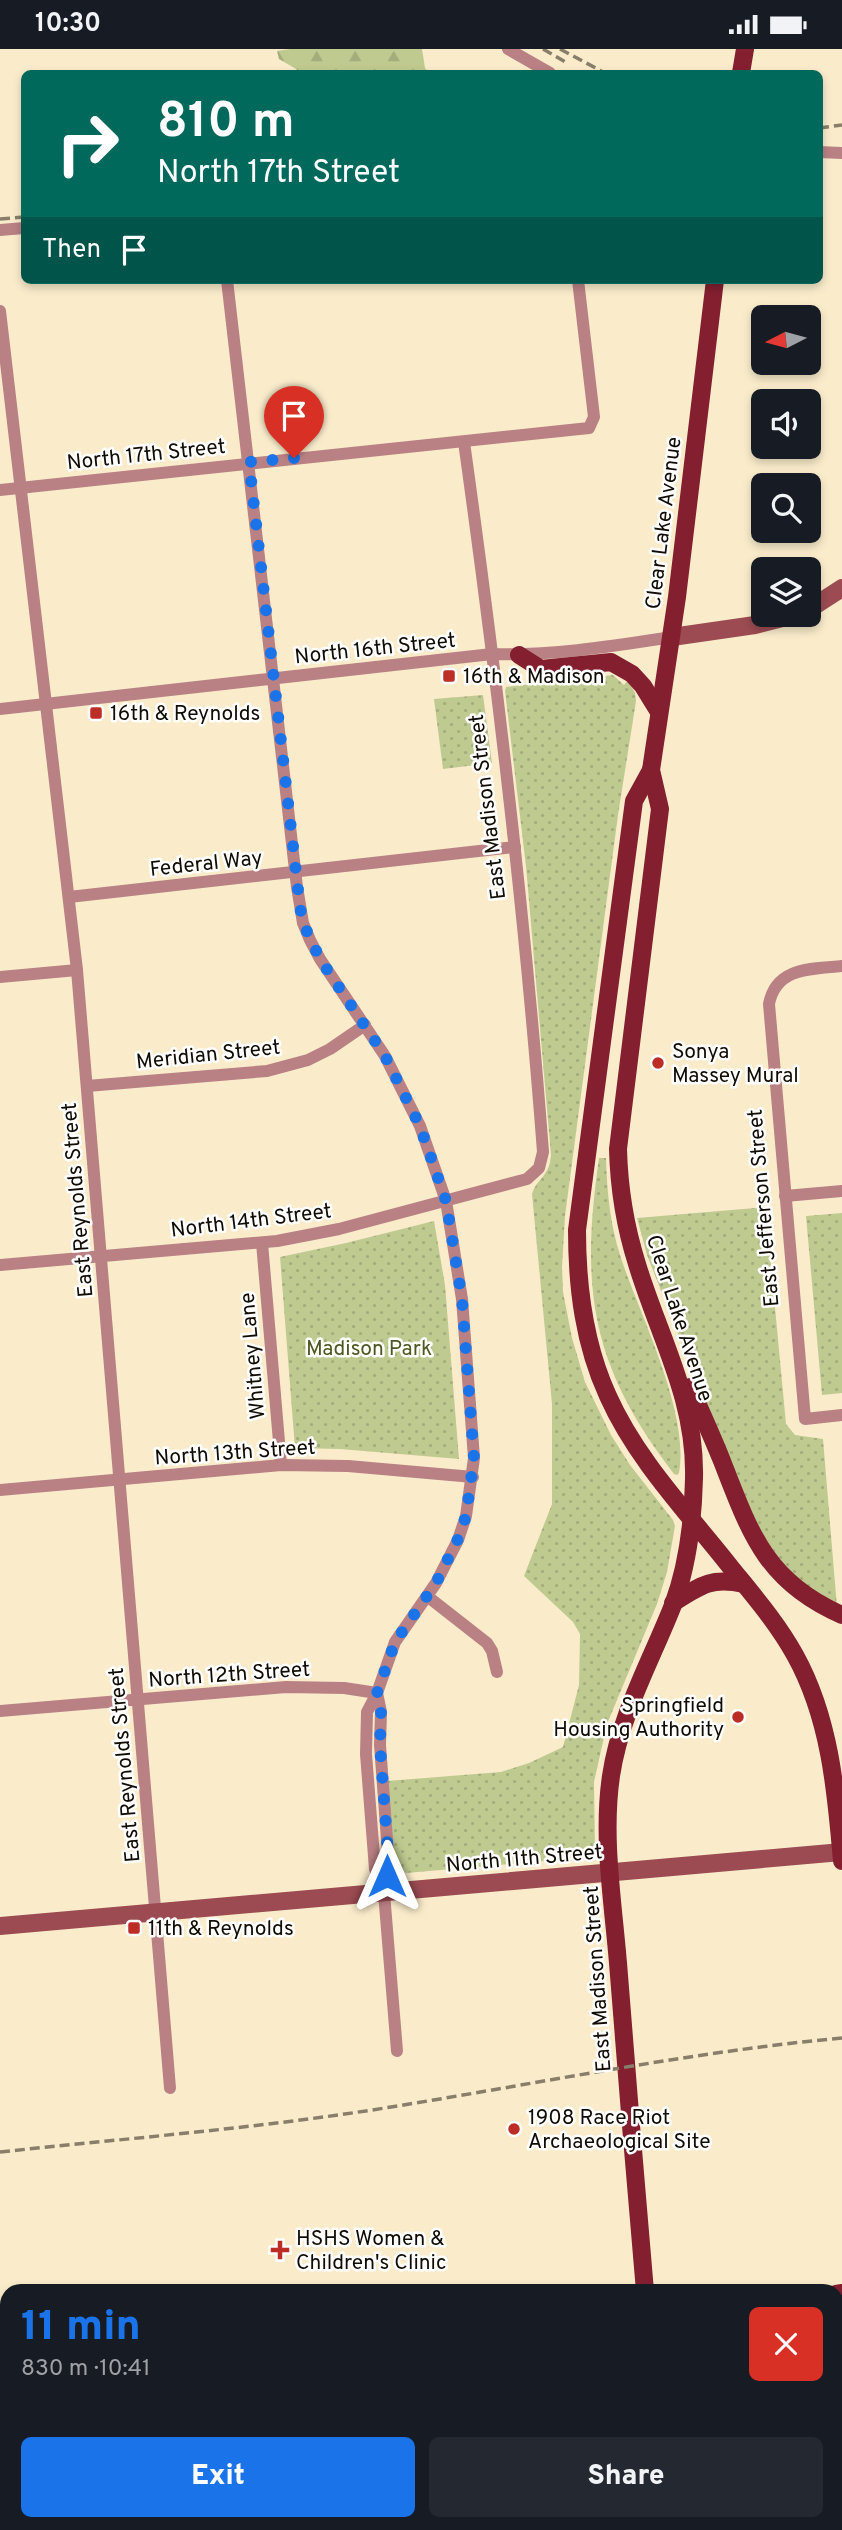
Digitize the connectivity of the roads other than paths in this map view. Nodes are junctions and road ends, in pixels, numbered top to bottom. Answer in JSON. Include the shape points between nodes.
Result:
{"nodes":[{"id":1,"x":508,"y":49,"type":"edge"},
{"id":2,"x":745,"y":49,"type":"edge"},
{"id":3,"x":545,"y":70,"type":"edge"},
{"id":4,"x":742,"y":70,"type":"edge"},
{"id":5,"x":823,"y":152,"type":"edge"},
{"id":6,"x":842,"y":153,"type":"edge"},
{"id":7,"x":21,"y":228,"type":"edge"},
{"id":8,"x":0,"y":230,"type":"edge"},
{"id":9,"x":227,"y":284,"type":"edge"},
{"id":10,"x":578,"y":284,"type":"edge"},
{"id":11,"x":715,"y":284,"type":"edge"},
{"id":12,"x":0,"y":311,"type":"edge"},
{"id":13,"x":464,"y":442,"type":"junction"},
{"id":14,"x":249,"y":462,"type":"junction"},
{"id":15,"x":21,"y":487,"type":"junction"},
{"id":16,"x":0,"y":490,"type":"edge"},
{"id":17,"x":842,"y":588,"type":"edge"},
{"id":18,"x":821,"y":602,"type":"edge"},
{"id":19,"x":751,"y":626,"type":"edge"},
{"id":20,"x":671,"y":637,"type":"junction"},
{"id":21,"x":492,"y":654,"type":"junction"},
{"id":22,"x":519,"y":655,"type":"junction"},
{"id":23,"x":274,"y":679,"type":"junction"},
{"id":24,"x":46,"y":704,"type":"junction"},
{"id":25,"x":0,"y":709,"type":"edge"},
{"id":26,"x":659,"y":712,"type":"junction"},
{"id":27,"x":651,"y":770,"type":"junction"},
{"id":28,"x":515,"y":847,"type":"junction"},
{"id":29,"x":295,"y":872,"type":"junction"},
{"id":30,"x":69,"y":897,"type":"junction"},
{"id":31,"x":842,"y":966,"type":"edge"},
{"id":32,"x":77,"y":970,"type":"junction"},
{"id":33,"x":0,"y":977,"type":"edge"},
{"id":34,"x":365,"y":1025,"type":"junction"},
{"id":35,"x":87,"y":1086,"type":"junction"},
{"id":36,"x":539,"y":1168,"type":"joint"},
{"id":37,"x":842,"y":1191,"type":"edge"},
{"id":38,"x":785,"y":1196,"type":"junction"},
{"id":39,"x":446,"y":1201,"type":"junction"},
{"id":40,"x":262,"y":1243,"type":"junction"},
{"id":41,"x":101,"y":1256,"type":"junction"},
{"id":42,"x":0,"y":1265,"type":"edge"},
{"id":43,"x":658,"y":1321,"type":"junction"},
{"id":44,"x":842,"y":1415,"type":"edge"},
{"id":45,"x":281,"y":1465,"type":"junction"},
{"id":46,"x":473,"y":1476,"type":"junction"},
{"id":47,"x":120,"y":1479,"type":"junction"},
{"id":48,"x":0,"y":1490,"type":"edge"},
{"id":49,"x":691,"y":1518,"type":"junction"},
{"id":50,"x":744,"y":1584,"type":"junction"},
{"id":51,"x":427,"y":1596,"type":"junction"},
{"id":52,"x":673,"y":1603,"type":"junction"},
{"id":53,"x":842,"y":1615,"type":"edge"},
{"id":54,"x":497,"y":1672,"type":"dead end"},
{"id":55,"x":377,"y":1693,"type":"junction"},
{"id":56,"x":138,"y":1699,"type":"junction"},
{"id":57,"x":0,"y":1711,"type":"edge"},
{"id":58,"x":842,"y":1852,"type":"edge"},
{"id":59,"x":842,"y":1861,"type":"edge"},
{"id":60,"x":611,"y":1874,"type":"junction"},
{"id":61,"x":384,"y":1893,"type":"junction"},
{"id":62,"x":156,"y":1912,"type":"junction"},
{"id":63,"x":0,"y":1926,"type":"edge"},
{"id":64,"x":397,"y":2051,"type":"dead end"},
{"id":65,"x":170,"y":2088,"type":"dead end"},
{"id":66,"x":644,"y":2284,"type":"edge"}],
"edges":[{"from":1,"to":3,"type":"street"},
{"from":2,"to":4,"type":"main road"},
{"from":5,"to":6,"type":"street"},
{"from":7,"to":8,"type":"street"},
{"from":9,"to":14,"type":"street"},
{"from":10,"to":13,"type":"street","name":"North 17th Street","via":[[594,417],[589,428]]},
{"from":11,"to":20,"type":"main road","name":"Clear Lake Avenue"},
{"from":12,"to":15,"type":"street","name":"East Reynolds Street"},
{"from":13,"to":14,"type":"street","name":"North 17th Street"},
{"from":13,"to":21,"type":"street","name":"East Madison Street"},
{"from":14,"to":15,"type":"street","name":"North 17th Street"},
{"from":14,"to":23,"type":"street"},
{"from":15,"to":16,"type":"street","name":"North 17th Street"},
{"from":15,"to":24,"type":"street","name":"East Reynolds Street"},
{"from":17,"to":18,"type":"street"},
{"from":19,"to":20,"type":"street"},
{"from":20,"to":22,"type":"street","name":"North 16th Street"},
{"from":20,"to":26,"type":"main road","name":"Clear Lake Avenue"},
{"from":21,"to":22,"type":"street","name":"North 16th Street"},
{"from":21,"to":23,"type":"street","name":"North 16th Street"},
{"from":21,"to":28,"type":"street","name":"East Madison Street"},
{"from":22,"to":26,"type":"main road","via":[[541,669],[611,662],[632,674]]},
{"from":23,"to":24,"type":"street","name":"North 16th Street"},
{"from":23,"to":29,"type":"street"},
{"from":24,"to":25,"type":"street","name":"North 16th Street"},
{"from":24,"to":30,"type":"street","name":"East Reynolds Street"},
{"from":26,"to":27,"type":"main road","name":"Clear Lake Avenue"},
{"from":27,"to":43,"type":"main road","name":"Clear Lake Avenue","via":[[660,809],[618,1149],[628,1234]]},
{"from":27,"to":49,"type":"main road","name":"Clear Lake Avenue","via":[[634,801],[577,1230],[579,1287],[589,1345],[608,1396],[641,1453]]},
{"from":28,"to":29,"type":"street","name":"Federal Way"},
{"from":28,"to":36,"type":"street","name":"East Madison Street","via":[[543,1152]]},
{"from":29,"to":30,"type":"street","name":"Federal Way"},
{"from":29,"to":34,"type":"street","via":[[310,940]]},
{"from":30,"to":32,"type":"street","name":"East Reynolds Street"},
{"from":31,"to":38,"type":"street","name":"East Jefferson Street","via":[[803,969],[779,981],[769,1004]]},
{"from":32,"to":33,"type":"street"},
{"from":32,"to":35,"type":"street","name":"East Reynolds Street"},
{"from":34,"to":35,"type":"street","name":"Meridian Street","via":[[309,1060],[267,1071]]},
{"from":34,"to":39,"type":"street","via":[[420,1126]]},
{"from":35,"to":41,"type":"street","name":"East Reynolds Street"},
{"from":36,"to":39,"type":"street","name":"North 14th Street","via":[[527,1179]]},
{"from":37,"to":38,"type":"street"},
{"from":38,"to":44,"type":"street","name":"East Jefferson Street","via":[[804,1419]]},
{"from":39,"to":40,"type":"street","name":"North 14th Street"},
{"from":39,"to":46,"type":"street","via":[[462,1299]]},
{"from":40,"to":41,"type":"street","name":"North 14th Street"},
{"from":40,"to":45,"type":"street","name":"Whitney Lane"},
{"from":41,"to":42,"type":"street","name":"North 14th Street"},
{"from":41,"to":47,"type":"street","name":"East Reynolds Street"},
{"from":43,"to":49,"type":"main road","name":"Clear Lake Avenue","via":[[688,1411],[694,1476]]},
{"from":43,"to":53,"type":"main road","via":[[704,1418],[747,1526],[765,1556],[799,1591]]},
{"from":45,"to":46,"type":"street","name":"North 13th Street"},
{"from":45,"to":47,"type":"street","name":"North 13th Street"},
{"from":46,"to":51,"type":"street","via":[[458,1539]]},
{"from":47,"to":48,"type":"street","name":"North 13th Street"},
{"from":47,"to":56,"type":"street","name":"East Reynolds Street"},
{"from":49,"to":50,"type":"main road"},
{"from":49,"to":52,"type":"main road","name":"East Madison Street"},
{"from":50,"to":52,"type":"main road","via":[[710,1582]]},
{"from":50,"to":58,"type":"main road","via":[[795,1655],[819,1711]]},
{"from":51,"to":54,"type":"street","via":[[487,1643]]},
{"from":51,"to":55,"type":"street","via":[[395,1642]]},
{"from":52,"to":60,"type":"main road","name":"East Madison Street","via":[[624,1722],[614,1761],[609,1795]]},
{"from":55,"to":56,"type":"street","name":"North 12th Street","via":[[286,1687]]},
{"from":55,"to":61,"type":"street","via":[[389,1867]]},
{"from":56,"to":57,"type":"street","name":"North 12th Street"},
{"from":56,"to":62,"type":"street","name":"East Reynolds Street"},
{"from":58,"to":59,"type":"main road"},
{"from":58,"to":60,"type":"street","name":"North 11th Street"},
{"from":60,"to":61,"type":"street","name":"North 11th Street"},
{"from":60,"to":66,"type":"main road","name":"East Madison Street"},
{"from":61,"to":62,"type":"street","name":"North 11th Street"},
{"from":61,"to":64,"type":"street"},
{"from":62,"to":63,"type":"street","name":"North 11th Street"},
{"from":62,"to":65,"type":"street","name":"East Reynolds Street"}]}
